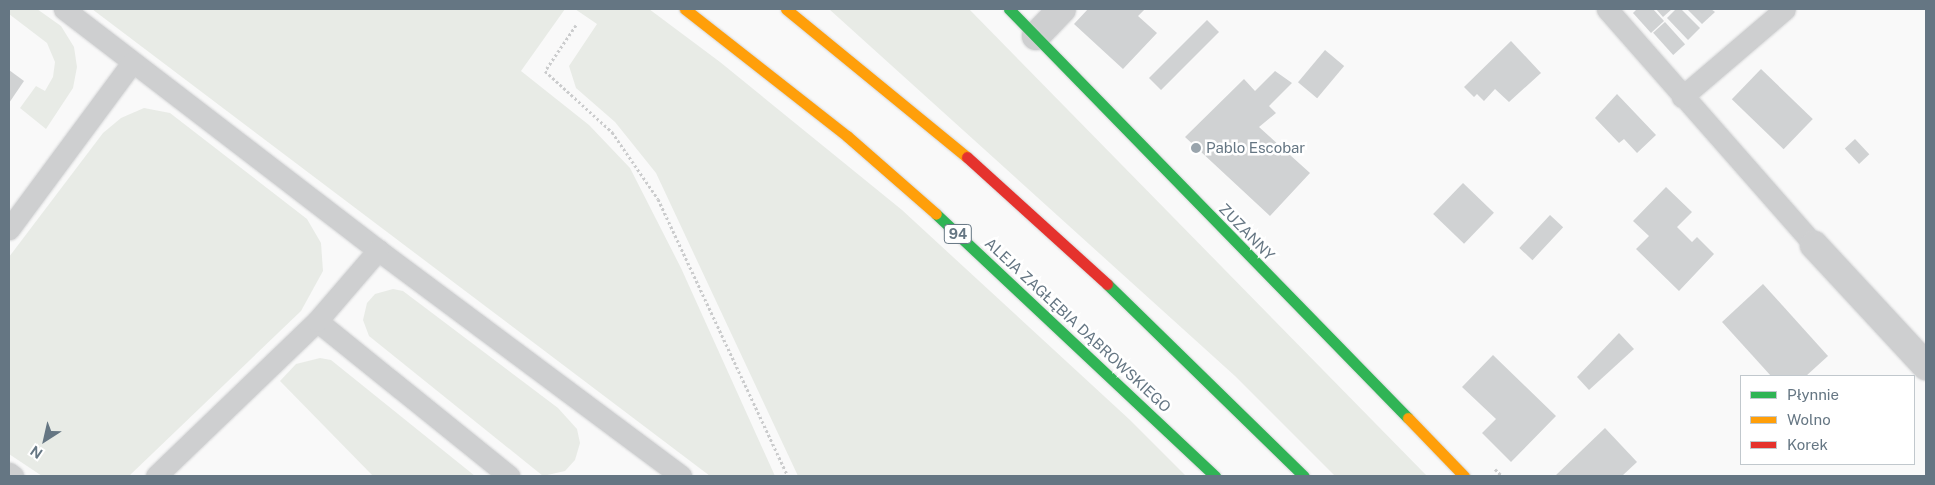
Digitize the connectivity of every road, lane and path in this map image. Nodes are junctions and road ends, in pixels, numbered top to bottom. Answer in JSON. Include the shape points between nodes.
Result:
{"nodes":[{"id":1,"x":64,"y":9,"type":"edge"},
{"id":2,"x":685,"y":9,"type":"edge"},
{"id":3,"x":786,"y":9,"type":"edge"},
{"id":4,"x":1009,"y":9,"type":"edge"},
{"id":5,"x":1062,"y":9,"type":"edge"},
{"id":6,"x":1607,"y":9,"type":"edge"},
{"id":7,"x":1785,"y":9,"type":"edge"},
{"id":8,"x":576,"y":25,"type":"dead end"},
{"id":9,"x":1036,"y":36,"type":"junction"},
{"id":10,"x":132,"y":63,"type":"junction"},
{"id":11,"x":1682,"y":97,"type":"junction"},
{"id":12,"x":9,"y":229,"type":"edge"},
{"id":13,"x":1814,"y":245,"type":"joint"},
{"id":14,"x":378,"y":250,"type":"junction"},
{"id":15,"x":317,"y":321,"type":"junction"},
{"id":16,"x":1926,"y":366,"type":"edge"},
{"id":17,"x":9,"y":473,"type":"edge"},
{"id":18,"x":13,"y":476,"type":"edge"},
{"id":19,"x":156,"y":476,"type":"edge"},
{"id":20,"x":508,"y":476,"type":"edge"},
{"id":21,"x":682,"y":476,"type":"edge"},
{"id":22,"x":788,"y":476,"type":"edge"},
{"id":23,"x":1215,"y":476,"type":"edge"},
{"id":24,"x":1304,"y":476,"type":"edge"},
{"id":25,"x":1464,"y":476,"type":"edge"}],
"edges":[{"from":1,"to":10,"type":"lane"},
{"from":2,"to":23,"type":"main road","name":"ALEJA ZAGŁĘBIA DĄBROWSKIEGO","number":"94","via":[[847,136],[976,249]]},
{"from":3,"to":24,"type":"main road","via":[[966,157],[1138,313]]},
{"from":4,"to":9,"type":"main road","name":"ZUZANNY"},
{"from":5,"to":9,"type":"street"},
{"from":6,"to":11,"type":"lane"},
{"from":7,"to":11,"type":"lane"},
{"from":8,"to":22,"type":"path","via":[[545,71],[612,132],[658,199]]},
{"from":9,"to":25,"type":"main road","name":"ZUZANNY"},
{"from":10,"to":12,"type":"lane"},
{"from":10,"to":14,"type":"lane"},
{"from":11,"to":13,"type":"lane"},
{"from":13,"to":16,"type":"street"},
{"from":14,"to":15,"type":"lane"},
{"from":14,"to":21,"type":"lane"},
{"from":15,"to":19,"type":"lane"},
{"from":15,"to":20,"type":"lane"},
{"from":17,"to":18,"type":"lane"}]}
